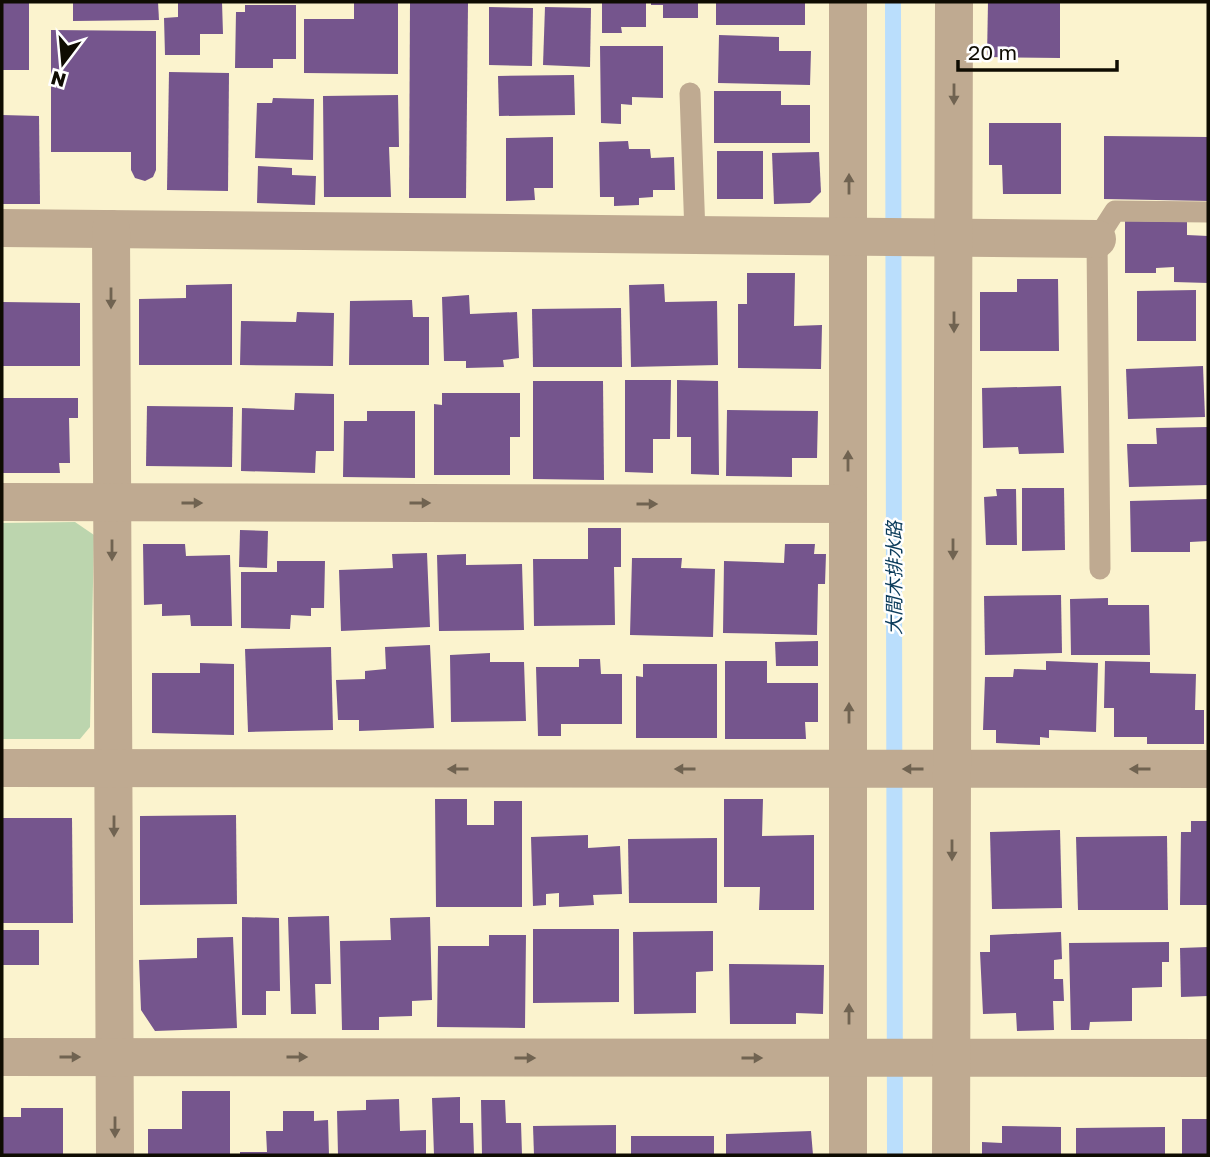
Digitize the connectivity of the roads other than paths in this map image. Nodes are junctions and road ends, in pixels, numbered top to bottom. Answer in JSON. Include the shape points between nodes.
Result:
{"nodes":[{"id":1,"x":848,"y":2,"type":"edge"},
{"id":2,"x":954,"y":2,"type":"edge"},
{"id":3,"x":690,"y":93,"type":"dead end"},
{"id":4,"x":1208,"y":212,"type":"edge"},
{"id":5,"x":2,"y":228,"type":"edge"},
{"id":6,"x":111,"y":229,"type":"junction"},
{"id":7,"x":695,"y":234,"type":"junction"},
{"id":8,"x":850,"y":235,"type":"junction"},
{"id":9,"x":954,"y":237,"type":"junction"},
{"id":10,"x":1097,"y":239,"type":"junction"},
{"id":11,"x":2,"y":502,"type":"edge"},
{"id":12,"x":112,"y":502,"type":"junction"},
{"id":13,"x":848,"y":505,"type":"junction"},
{"id":14,"x":1100,"y":569,"type":"dead end"},
{"id":15,"x":2,"y":768,"type":"edge"},
{"id":16,"x":113,"y":769,"type":"junction"},
{"id":17,"x":850,"y":769,"type":"junction"},
{"id":18,"x":952,"y":769,"type":"junction"},
{"id":19,"x":1208,"y":769,"type":"edge"},
{"id":20,"x":2,"y":1057,"type":"edge"},
{"id":21,"x":115,"y":1057,"type":"junction"},
{"id":22,"x":848,"y":1058,"type":"junction"},
{"id":23,"x":951,"y":1058,"type":"junction"},
{"id":24,"x":1208,"y":1058,"type":"edge"},
{"id":25,"x":116,"y":1155,"type":"edge"},
{"id":26,"x":849,"y":1155,"type":"edge"},
{"id":27,"x":951,"y":1155,"type":"edge"}],
"edges":[{"from":8,"to":1,"type":"street","one_way":true},
{"from":2,"to":9,"type":"street","one_way":true},
{"from":3,"to":7,"type":"lane"},
{"from":4,"to":10,"type":"lane","via":[[1115,211]]},
{"from":5,"to":6,"type":"street"},
{"from":6,"to":7,"type":"street"},
{"from":6,"to":12,"type":"street","one_way":true},
{"from":7,"to":8,"type":"street"},
{"from":8,"to":9,"type":"street"},
{"from":13,"to":8,"type":"street","one_way":true},
{"from":9,"to":10,"type":"street"},
{"from":9,"to":18,"type":"street","one_way":true},
{"from":10,"to":14,"type":"lane"},
{"from":11,"to":12,"type":"street"},
{"from":12,"to":13,"type":"street","one_way":true},
{"from":12,"to":16,"type":"street","one_way":true},
{"from":17,"to":13,"type":"street","one_way":true},
{"from":15,"to":16,"type":"street"},
{"from":17,"to":16,"type":"street","one_way":true},
{"from":16,"to":21,"type":"street","one_way":true},
{"from":18,"to":17,"type":"street","one_way":true},
{"from":22,"to":17,"type":"street","one_way":true},
{"from":19,"to":18,"type":"street","one_way":true},
{"from":18,"to":23,"type":"street","one_way":true},
{"from":20,"to":21,"type":"street","one_way":true},
{"from":21,"to":22,"type":"street","one_way":true},
{"from":21,"to":25,"type":"street","one_way":true},
{"from":22,"to":23,"type":"street"},
{"from":22,"to":26,"type":"street"},
{"from":23,"to":24,"type":"street"},
{"from":23,"to":27,"type":"street"}]}
